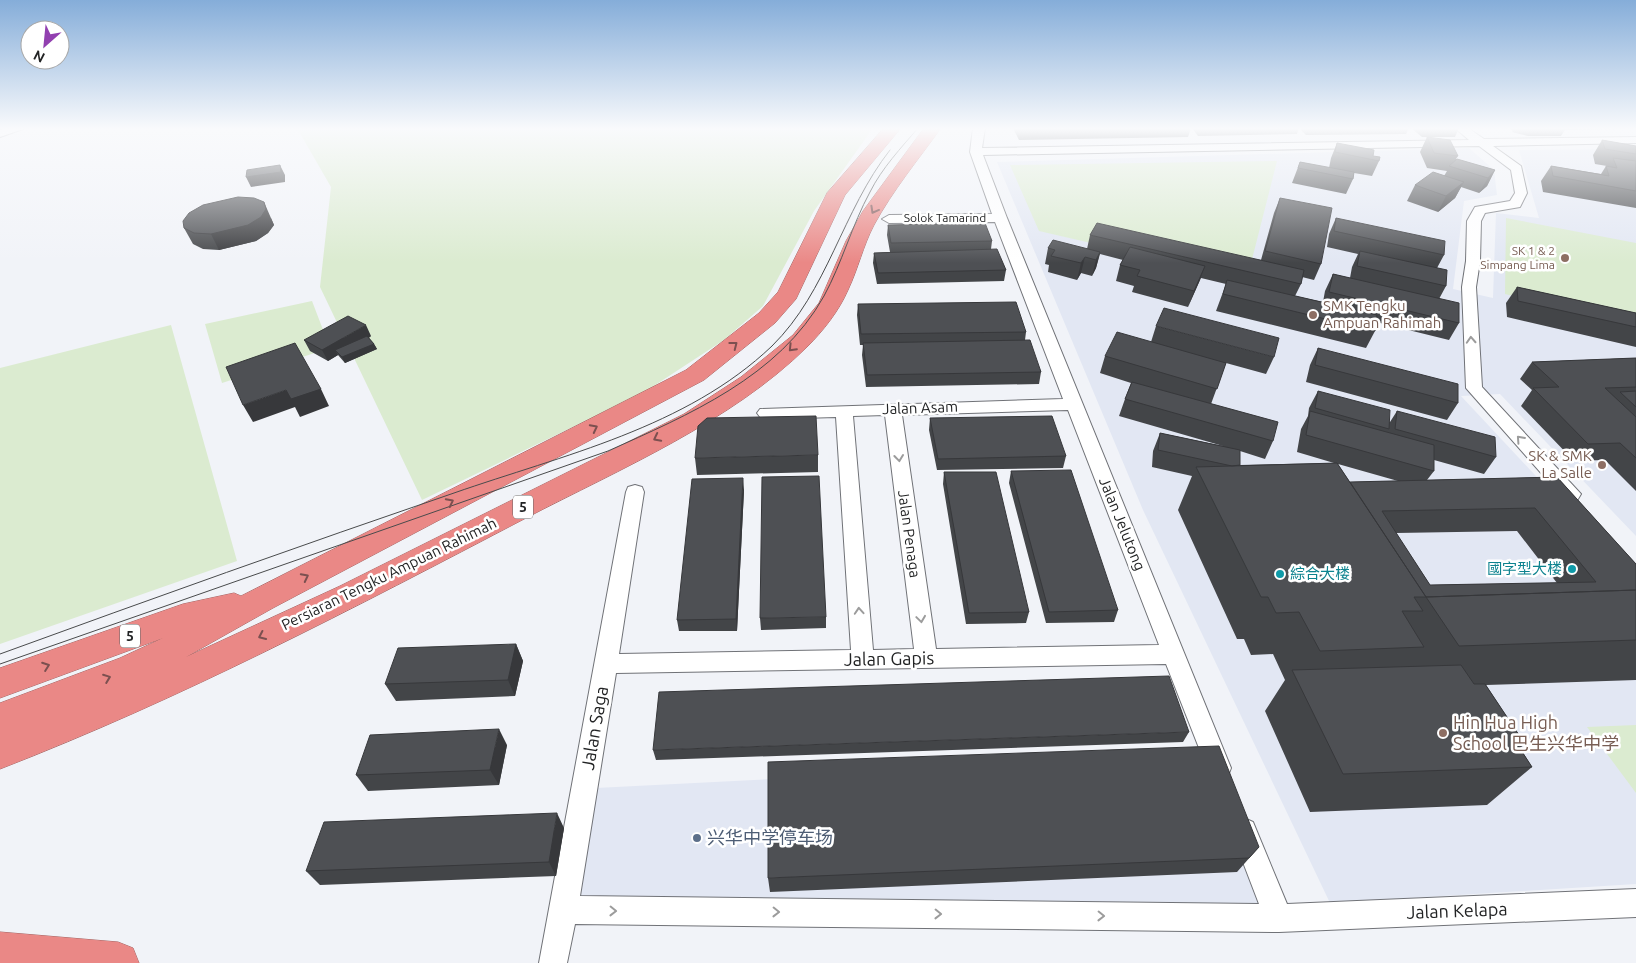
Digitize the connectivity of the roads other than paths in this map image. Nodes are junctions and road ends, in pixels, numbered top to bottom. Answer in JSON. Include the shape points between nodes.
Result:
{"nodes":[{"id":1,"x":854,"y":173,"type":"edge"},
{"id":2,"x":898,"y":173,"type":"edge"},
{"id":3,"x":984,"y":173,"type":"edge"},
{"id":4,"x":1517,"y":173,"type":"edge"},
{"id":5,"x":1000,"y":218,"type":"junction"},
{"id":6,"x":889,"y":219,"type":"dead end"},
{"id":7,"x":1074,"y":404,"type":"junction"},
{"id":8,"x":893,"y":409,"type":"junction"},
{"id":9,"x":844,"y":410,"type":"junction"},
{"id":10,"x":766,"y":413,"type":"dead end"},
{"id":11,"x":635,"y":492,"type":"dead end"},
{"id":12,"x":1584,"y":509,"type":"edge"},
{"id":13,"x":262,"y":599,"type":"junction"},
{"id":14,"x":1173,"y":654,"type":"junction"},
{"id":15,"x":926,"y":658,"type":"junction"},
{"id":16,"x":863,"y":659,"type":"junction"},
{"id":17,"x":606,"y":664,"type":"junction"},
{"id":18,"x":0,"y":683,"type":"edge"},
{"id":19,"x":96,"y":714,"type":"junction"},
{"id":20,"x":0,"y":719,"type":"edge"},
{"id":21,"x":0,"y":752,"type":"edge"},
{"id":22,"x":0,"y":764,"type":"edge"},
{"id":23,"x":1226,"y":786,"type":"edge"},
{"id":24,"x":1236,"y":812,"type":"edge"},
{"id":25,"x":1636,"y":903,"type":"edge"},
{"id":26,"x":564,"y":910,"type":"junction"},
{"id":27,"x":1278,"y":918,"type":"junction"},
{"id":28,"x":0,"y":953,"type":"edge"},
{"id":29,"x":118,"y":963,"type":"edge"},
{"id":30,"x":553,"y":963,"type":"edge"}],
"edges":[{"from":13,"to":1,"type":"highway","number":"5","one_way":true,"via":[[703,369],[767,318],[788,294],[836,193]]},
{"from":2,"to":19,"type":"highway","name":"Persiaran Tengku Ampuan Rahimah","number":"5","one_way":true,"via":[[856,241],[830,304],[784,357],[749,384],[693,420],[458,541]]},
{"from":3,"to":5,"type":"street","name":"Jalan Jelutong"},
{"from":12,"to":4,"type":"street","one_way":true,"via":[[1474,388],[1468,287],[1473,261],[1474,221],[1480,210],[1515,204],[1521,194]]},
{"from":5,"to":6,"type":"street","name":"Solok Tamarind"},
{"from":5,"to":7,"type":"street","name":"Jalan Jelutong","via":[[1024,303]]},
{"from":7,"to":8,"type":"street","name":"Jalan Asam"},
{"from":7,"to":14,"type":"street","name":"Jalan Jelutong"},
{"from":8,"to":9,"type":"street","name":"Jalan Asam"},
{"from":8,"to":15,"type":"street","name":"Jalan Penaga","one_way":true},
{"from":9,"to":10,"type":"street","name":"Jalan Asam"},
{"from":16,"to":9,"type":"street","one_way":true},
{"from":11,"to":17,"type":"street","name":"Jalan Saga"},
{"from":18,"to":13,"type":"highway","number":"5","one_way":true,"via":[[183,617]]},
{"from":20,"to":13,"type":"highway","number":"5","one_way":true,"via":[[132,668],[200,635]]},
{"from":14,"to":15,"type":"street","name":"Jalan Gapis"},
{"from":14,"to":23,"type":"street","name":"Jalan Jelutong"},
{"from":15,"to":16,"type":"street","name":"Jalan Gapis"},
{"from":16,"to":17,"type":"street","name":"Jalan Gapis"},
{"from":17,"to":26,"type":"street","name":"Jalan Saga"},
{"from":19,"to":21,"type":"highway","name":"Persiaran Tengku Ampuan Rahimah","number":"5"},
{"from":19,"to":22,"type":"highway"},
{"from":24,"to":27,"type":"street"},
{"from":25,"to":27,"type":"street","name":"Jalan Kelapa"},
{"from":26,"to":27,"type":"street","name":"Jalan Kelapa","one_way":true},
{"from":26,"to":30,"type":"street","name":"Jalan Saga"},
{"from":28,"to":29,"type":"highway"}]}
